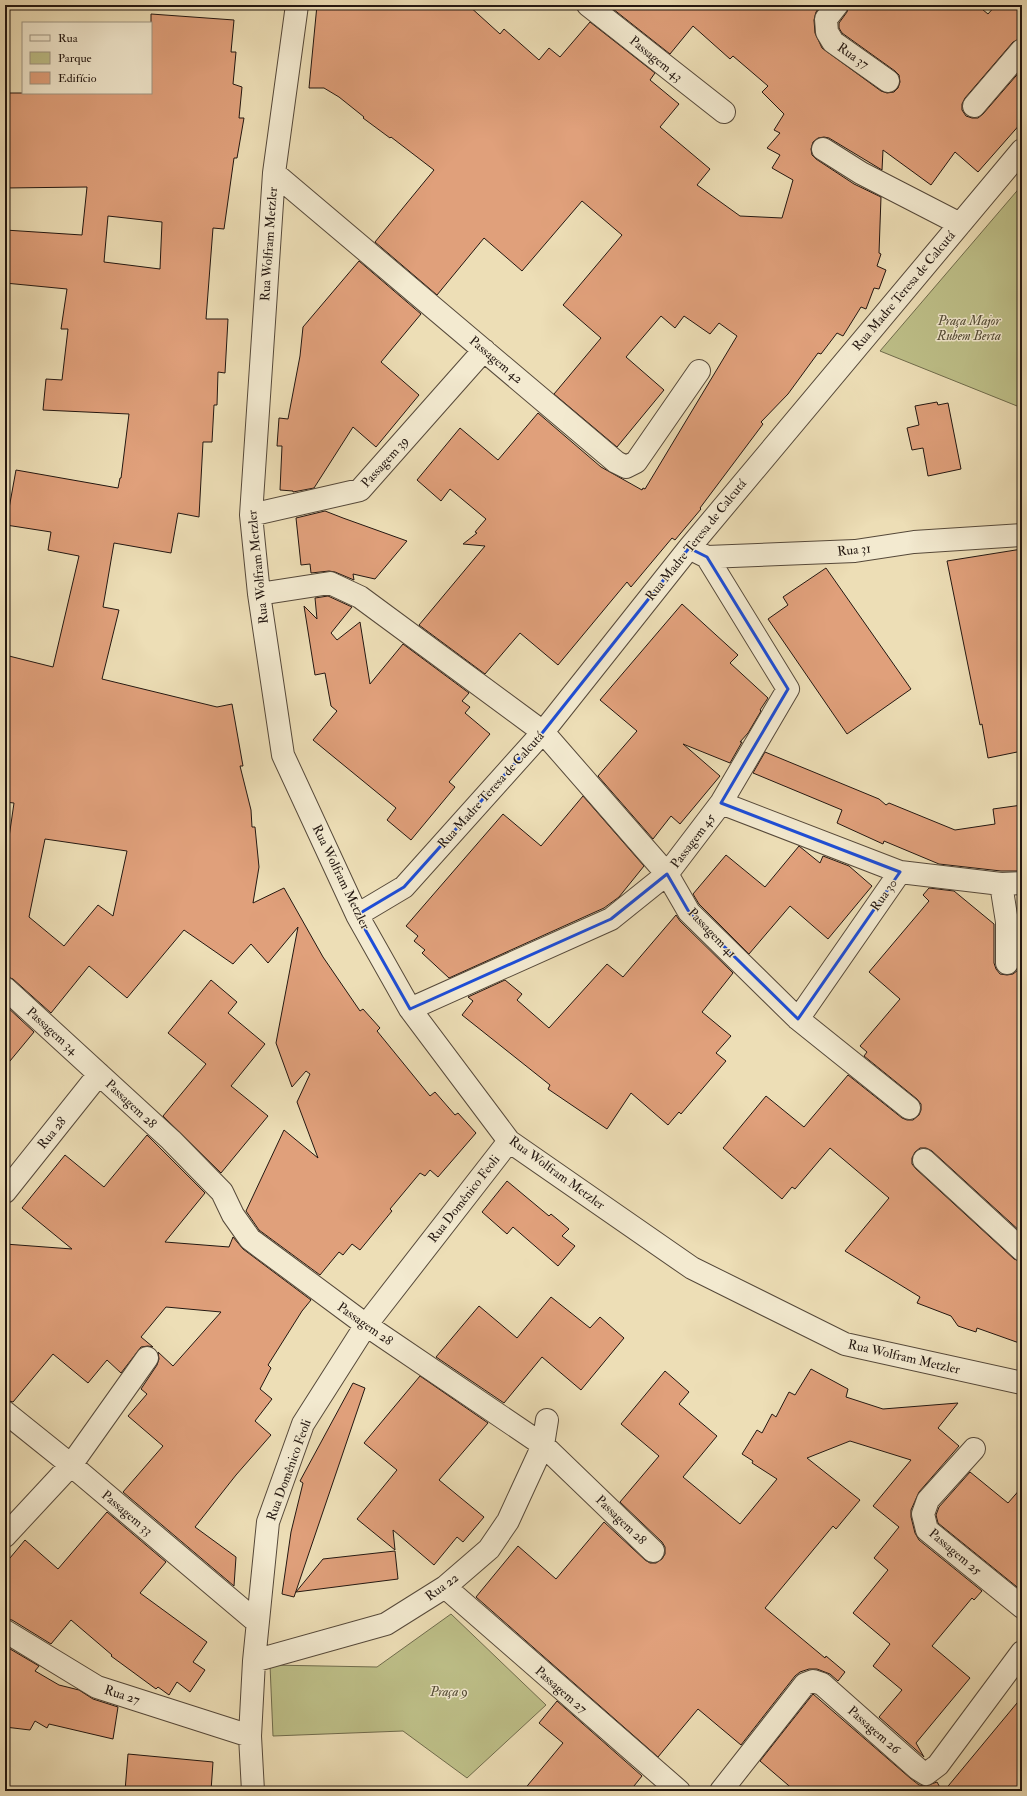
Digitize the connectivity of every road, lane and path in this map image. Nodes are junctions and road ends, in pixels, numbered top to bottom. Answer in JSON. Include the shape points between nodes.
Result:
{"nodes":[{"id":1,"x":297,"y":5,"type":"edge"},
{"id":2,"x":588,"y":5,"type":"edge"},
{"id":3,"x":837,"y":5,"type":"edge"},
{"id":4,"x":1022,"y":50,"type":"edge"},
{"id":5,"x":888,"y":81,"type":"dead end"},
{"id":6,"x":974,"y":106,"type":"dead end"},
{"id":7,"x":724,"y":112,"type":"dead end"},
{"id":8,"x":824,"y":150,"type":"dead end"},
{"id":9,"x":1022,"y":150,"type":"edge"},
{"id":10,"x":274,"y":173,"type":"junction"},
{"id":11,"x":960,"y":224,"type":"junction"},
{"id":12,"x":484,"y":350,"type":"junction"},
{"id":13,"x":699,"y":372,"type":"dead end"},
{"id":14,"x":251,"y":515,"type":"junction"},
{"id":15,"x":1022,"y":535,"type":"edge"},
{"id":16,"x":698,"y":552,"type":"junction"},
{"id":17,"x":259,"y":594,"type":"junction"},
{"id":18,"x":544,"y":732,"type":"junction"},
{"id":19,"x":721,"y":803,"type":"junction"},
{"id":20,"x":900,"y":872,"type":"junction"},
{"id":21,"x":667,"y":874,"type":"junction"},
{"id":22,"x":1022,"y":883,"type":"edge"},
{"id":23,"x":1001,"y":884,"type":"junction"},
{"id":24,"x":358,"y":915,"type":"junction"},
{"id":25,"x":1006,"y":963,"type":"dead end"},
{"id":26,"x":5,"y":988,"type":"edge"},
{"id":27,"x":410,"y":1009,"type":"junction"},
{"id":28,"x":798,"y":1019,"type":"junction"},
{"id":29,"x":99,"y":1074,"type":"junction"},
{"id":30,"x":909,"y":1108,"type":"dead end"},
{"id":31,"x":509,"y":1141,"type":"junction"},
{"id":32,"x":924,"y":1160,"type":"dead end"},
{"id":33,"x":5,"y":1192,"type":"edge"},
{"id":34,"x":1022,"y":1250,"type":"edge"},
{"id":35,"x":366,"y":1325,"type":"junction"},
{"id":36,"x":147,"y":1358,"type":"dead end"},
{"id":37,"x":1022,"y":1383,"type":"edge"},
{"id":38,"x":5,"y":1412,"type":"edge"},
{"id":39,"x":547,"y":1420,"type":"dead end"},
{"id":40,"x":544,"y":1446,"type":"junction"},
{"id":41,"x":974,"y":1449,"type":"dead end"},
{"id":42,"x":71,"y":1465,"type":"junction"},
{"id":43,"x":5,"y":1536,"type":"edge"},
{"id":44,"x":653,"y":1551,"type":"dead end"},
{"id":45,"x":445,"y":1588,"type":"junction"},
{"id":46,"x":1022,"y":1607,"type":"edge"},
{"id":47,"x":257,"y":1622,"type":"junction"},
{"id":48,"x":5,"y":1631,"type":"edge"},
{"id":49,"x":1022,"y":1652,"type":"edge"},
{"id":50,"x":254,"y":1661,"type":"junction"},
{"id":51,"x":250,"y":1736,"type":"junction"},
{"id":52,"x":253,"y":1791,"type":"edge"},
{"id":53,"x":679,"y":1791,"type":"edge"},
{"id":54,"x":720,"y":1791,"type":"edge"}],
"edges":[{"from":1,"to":10,"type":"street","name":"Rua Wolfram Metzler"},
{"from":2,"to":7,"type":"street","name":"Passagem 43"},
{"from":3,"to":5,"type":"street","name":"Rua 37","via":[[826,19],[827,32],[833,42]]},
{"from":4,"to":6,"type":"street"},
{"from":8,"to":11,"type":"street","via":[[862,173]]},
{"from":9,"to":11,"type":"street","name":"Rua Madre Teresa de Calcutá"},
{"from":10,"to":12,"type":"street","name":"Passagem 42"},
{"from":10,"to":14,"type":"street","name":"Rua Wolfram Metzler"},
{"from":11,"to":16,"type":"street","name":"Rua Madre Teresa de Calcutá"},
{"from":12,"to":13,"type":"street","name":"Passagem 42","via":[[616,462],[626,467],[636,462]]},
{"from":12,"to":14,"type":"street","name":"Passagem 39","via":[[360,490]]},
{"from":14,"to":17,"type":"street","name":"Rua Wolfram Metzler"},
{"from":15,"to":16,"type":"street","name":"Rua 31","via":[[914,542],[855,551]]},
{"from":16,"to":18,"type":"street","name":"Rua Madre Teresa de Calcutá"},
{"from":16,"to":19,"type":"street","name":"Passagem 45","via":[[788,689]]},
{"from":17,"to":18,"type":"street","name":"Passagem 41","via":[[330,583],[360,597]]},
{"from":17,"to":24,"type":"street","name":"Rua Wolfram Metzler","via":[[283,755]]},
{"from":18,"to":21,"type":"street","name":"Passagem 41"},
{"from":18,"to":24,"type":"street","name":"Rua Madre Teresa de Calcutá","via":[[404,887]]},
{"from":19,"to":20,"type":"street"},
{"from":19,"to":21,"type":"street","name":"Passagem 45"},
{"from":20,"to":23,"type":"street","name":"Rua 30"},
{"from":20,"to":28,"type":"street","name":"Rua 30"},
{"from":21,"to":27,"type":"street","name":"Passagem 45","via":[[611,919]]},
{"from":21,"to":28,"type":"street","name":"Passagem 41","via":[[688,912]]},
{"from":22,"to":23,"type":"street","name":"Rua 30"},
{"from":23,"to":25,"type":"street","via":[[1006,922]]},
{"from":24,"to":27,"type":"street","name":"Rua Wolfram Metzler"},
{"from":26,"to":29,"type":"street","name":"Passagem 34"},
{"from":27,"to":31,"type":"street","name":"Rua Wolfram Metzler"},
{"from":28,"to":30,"type":"street","name":"Passagem 41"},
{"from":29,"to":33,"type":"street","name":"Rua 28"},
{"from":29,"to":35,"type":"street","name":"Passagem 28","via":[[171,1140],[222,1192],[233,1215],[250,1239]]},
{"from":31,"to":35,"type":"street","name":"Rua Domênico Feoli"},
{"from":31,"to":37,"type":"street","name":"Rua Wolfram Metzler","via":[[692,1268],[845,1344]]},
{"from":32,"to":34,"type":"street"},
{"from":35,"to":40,"type":"street","name":"Passagem 28"},
{"from":35,"to":47,"type":"street","name":"Rua Domênico Feoli","via":[[303,1424],[268,1522]]},
{"from":36,"to":42,"type":"street"},
{"from":38,"to":42,"type":"street","name":"Passagem 33"},
{"from":39,"to":40,"type":"street","name":"Rua 22"},
{"from":40,"to":44,"type":"street","name":"Passagem 28"},
{"from":40,"to":45,"type":"street","name":"Rua 22","via":[[508,1521],[489,1549]]},
{"from":41,"to":46,"type":"street","name":"Passagem 25","via":[[928,1500],[923,1514],[927,1530]]},
{"from":42,"to":43,"type":"street"},
{"from":42,"to":47,"type":"street","name":"Passagem 33"},
{"from":45,"to":50,"type":"street","name":"Rua 22","via":[[386,1624]]},
{"from":45,"to":53,"type":"street","name":"Passagem 27"},
{"from":47,"to":50,"type":"street","name":"Rua Domênico Feoli"},
{"from":48,"to":51,"type":"street","name":"Rua 27","via":[[97,1687]]},
{"from":49,"to":54,"type":"street","name":"Passagem 26","via":[[938,1765],[926,1774],[822,1684],[812,1681],[804,1684]]},
{"from":50,"to":51,"type":"street","name":"Rua Domênico Feoli"},
{"from":51,"to":52,"type":"street","name":"Rua Domênico Feoli"}]}
